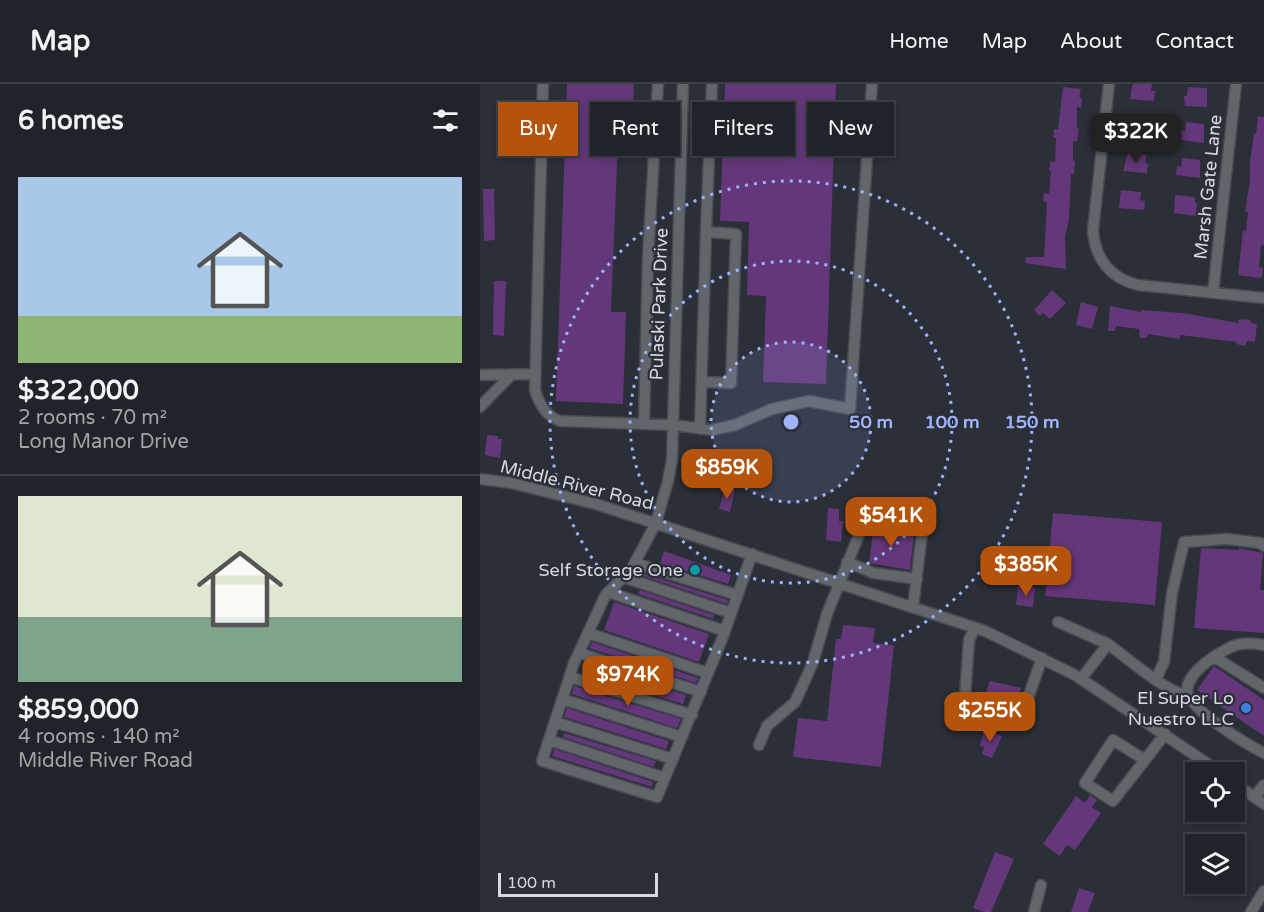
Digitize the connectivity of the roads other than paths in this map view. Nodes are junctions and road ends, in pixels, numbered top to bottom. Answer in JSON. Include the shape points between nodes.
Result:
{"nodes":[{"id":1,"x":543,"y":84,"type":"edge"},
{"id":2,"x":658,"y":84,"type":"edge"},
{"id":3,"x":683,"y":84,"type":"edge"},
{"id":4,"x":711,"y":84,"type":"edge"},
{"id":5,"x":872,"y":84,"type":"edge"},
{"id":6,"x":1109,"y":84,"type":"edge"},
{"id":7,"x":1236,"y":84,"type":"edge"},
{"id":8,"x":706,"y":232,"type":"junction"},
{"id":9,"x":1213,"y":293,"type":"junction"},
{"id":10,"x":1264,"y":298,"type":"edge"},
{"id":11,"x":512,"y":374,"type":"junction"},
{"id":12,"x":535,"y":374,"type":"junction"},
{"id":13,"x":480,"y":375,"type":"edge"},
{"id":14,"x":702,"y":382,"type":"junction"},
{"id":15,"x":480,"y":407,"type":"edge"},
{"id":16,"x":644,"y":424,"type":"junction"},
{"id":17,"x":673,"y":425,"type":"junction"},
{"id":18,"x":700,"y":429,"type":"junction"},
{"id":19,"x":480,"y":478,"type":"edge"},
{"id":20,"x":656,"y":523,"type":"junction"},
{"id":21,"x":1264,"y":546,"type":"edge"},
{"id":22,"x":752,"y":554,"type":"junction"},
{"id":23,"x":847,"y":562,"type":"junction"},
{"id":24,"x":635,"y":563,"type":"junction"},
{"id":25,"x":623,"y":577,"type":"junction"},
{"id":26,"x":917,"y":579,"type":"junction"},
{"id":27,"x":839,"y":583,"type":"junction"},
{"id":28,"x":608,"y":592,"type":"junction"},
{"id":29,"x":737,"y":595,"type":"junction"},
{"id":30,"x":913,"y":607,"type":"junction"},
{"id":31,"x":731,"y":613,"type":"junction"},
{"id":32,"x":1058,"y":622,"type":"dead end"},
{"id":33,"x":975,"y":628,"type":"junction"},
{"id":34,"x":724,"y":631,"type":"junction"},
{"id":35,"x":588,"y":633,"type":"junction"},
{"id":36,"x":1108,"y":644,"type":"junction"},
{"id":37,"x":1264,"y":645,"type":"edge"},
{"id":38,"x":579,"y":653,"type":"junction"},
{"id":39,"x":1042,"y":658,"type":"junction"},
{"id":40,"x":1212,"y":658,"type":"junction"},
{"id":41,"x":708,"y":673,"type":"junction"},
{"id":42,"x":570,"y":677,"type":"junction"},
{"id":43,"x":1081,"y":679,"type":"junction"},
{"id":44,"x":1156,"y":679,"type":"junction"},
{"id":45,"x":1264,"y":688,"type":"edge"},
{"id":46,"x":700,"y":692,"type":"junction"},
{"id":47,"x":1188,"y":695,"type":"junction"},
{"id":48,"x":562,"y":699,"type":"junction"},
{"id":49,"x":692,"y":715,"type":"junction"},
{"id":50,"x":555,"y":722,"type":"junction"},
{"id":51,"x":1165,"y":734,"type":"junction"},
{"id":52,"x":682,"y":737,"type":"junction"},
{"id":53,"x":549,"y":740,"type":"junction"},
{"id":54,"x":759,"y":745,"type":"dead end"},
{"id":55,"x":1264,"y":753,"type":"edge"},
{"id":56,"x":673,"y":759,"type":"junction"},
{"id":57,"x":1145,"y":760,"type":"junction"},
{"id":58,"x":1206,"y":762,"type":"edge"},
{"id":59,"x":665,"y":778,"type":"junction"},
{"id":60,"x":1264,"y":785,"type":"edge"},
{"id":61,"x":1245,"y":790,"type":"edge"},
{"id":62,"x":1254,"y":796,"type":"junction"},
{"id":63,"x":1264,"y":804,"type":"edge"},
{"id":64,"x":1041,"y":885,"type":"dead end"},
{"id":65,"x":1264,"y":891,"type":"edge"},
{"id":66,"x":1034,"y":912,"type":"edge"},
{"id":67,"x":1251,"y":912,"type":"edge"}],
"edges":[{"from":1,"to":12,"type":"street"},
{"from":2,"to":16,"type":"street"},
{"from":3,"to":17,"type":"street","name":"Pulaski Park Drive"},
{"from":4,"to":8,"type":"street"},
{"from":5,"to":18,"type":"street","via":[[850,409],[809,401],[772,409],[735,425]]},
{"from":6,"to":9,"type":"street","via":[[1093,231],[1097,253],[1110,271],[1129,283]]},
{"from":7,"to":9,"type":"street","name":"Marsh Gate Lane"},
{"from":8,"to":14,"type":"street"},
{"from":8,"to":14,"type":"street","via":[[736,234],[731,383]]},
{"from":9,"to":10,"type":"street"},
{"from":11,"to":12,"type":"street"},
{"from":11,"to":13,"type":"street"},
{"from":11,"to":15,"type":"street"},
{"from":12,"to":16,"type":"street","via":[[537,400],[554,419]]},
{"from":14,"to":18,"type":"street"},
{"from":16,"to":17,"type":"street"},
{"from":17,"to":18,"type":"street"},
{"from":17,"to":20,"type":"street","name":"Pulaski Park Drive","via":[[672,460]]},
{"from":19,"to":20,"type":"street","name":"Middle River Road","via":[[558,494]]},
{"from":20,"to":22,"type":"street","name":"Middle River Road"},
{"from":20,"to":24,"type":"street","name":"Pulaski Park Drive"},
{"from":21,"to":44,"type":"street","via":[[1227,539],[1184,542],[1172,592],[1164,662]]},
{"from":22,"to":27,"type":"street","name":"Middle River Road"},
{"from":22,"to":29,"type":"street"},
{"from":23,"to":26,"type":"street","via":[[873,573]]},
{"from":23,"to":26,"type":"street","via":[[868,510],[924,517]]},
{"from":23,"to":27,"type":"street"},
{"from":24,"to":25,"type":"street","name":"Pulaski Park Drive"},
{"from":24,"to":29,"type":"street"},
{"from":25,"to":28,"type":"street","name":"Pulaski Park Drive"},
{"from":25,"to":31,"type":"street"},
{"from":26,"to":30,"type":"street"},
{"from":27,"to":30,"type":"street","name":"Middle River Road"},
{"from":27,"to":54,"type":"street","via":[[813,662],[795,702],[767,726]]},
{"from":28,"to":34,"type":"street"},
{"from":28,"to":35,"type":"street","name":"Pulaski Park Drive"},
{"from":29,"to":31,"type":"street"},
{"from":30,"to":33,"type":"street","name":"Middle River Road"},
{"from":31,"to":34,"type":"street"},
{"from":32,"to":36,"type":"street"},
{"from":33,"to":39,"type":"street","name":"Middle River Road"},
{"from":33,"to":39,"type":"street","via":[[969,640],[965,697],[970,707],[981,714],[1015,714],[1023,707]]},
{"from":34,"to":41,"type":"street"},
{"from":35,"to":38,"type":"street","name":"Pulaski Park Drive"},
{"from":35,"to":41,"type":"street"},
{"from":36,"to":43,"type":"street"},
{"from":36,"to":44,"type":"street"},
{"from":37,"to":40,"type":"street","via":[[1241,644]]},
{"from":38,"to":42,"type":"street","name":"Pulaski Park Drive"},
{"from":38,"to":46,"type":"street"},
{"from":39,"to":43,"type":"street","name":"Middle River Road"},
{"from":40,"to":45,"type":"street"},
{"from":40,"to":47,"type":"street","via":[[1191,679]]},
{"from":41,"to":46,"type":"street"},
{"from":42,"to":48,"type":"street","name":"Pulaski Park Drive"},
{"from":42,"to":49,"type":"street"},
{"from":43,"to":51,"type":"street","name":"Middle River Road"},
{"from":44,"to":47,"type":"street","via":[[1180,695]]},
{"from":46,"to":49,"type":"street"},
{"from":47,"to":55,"type":"street","via":[[1240,740]]},
{"from":48,"to":50,"type":"street","name":"Pulaski Park Drive"},
{"from":48,"to":52,"type":"street"},
{"from":49,"to":52,"type":"street"},
{"from":50,"to":53,"type":"street","name":"Pulaski Park Drive"},
{"from":50,"to":56,"type":"street"},
{"from":51,"to":57,"type":"street"},
{"from":51,"to":58,"type":"street","name":"Middle River Road"},
{"from":52,"to":56,"type":"street"},
{"from":53,"to":59,"type":"street"},
{"from":53,"to":59,"type":"street","via":[[543,760],[657,797]]},
{"from":56,"to":59,"type":"street"},
{"from":57,"to":57,"type":"street","via":[[1113,740],[1085,783],[1113,801]]},
{"from":60,"to":62,"type":"street"},
{"from":61,"to":62,"type":"street"},
{"from":62,"to":63,"type":"street"},
{"from":64,"to":66,"type":"street"},
{"from":65,"to":67,"type":"street"}]}
